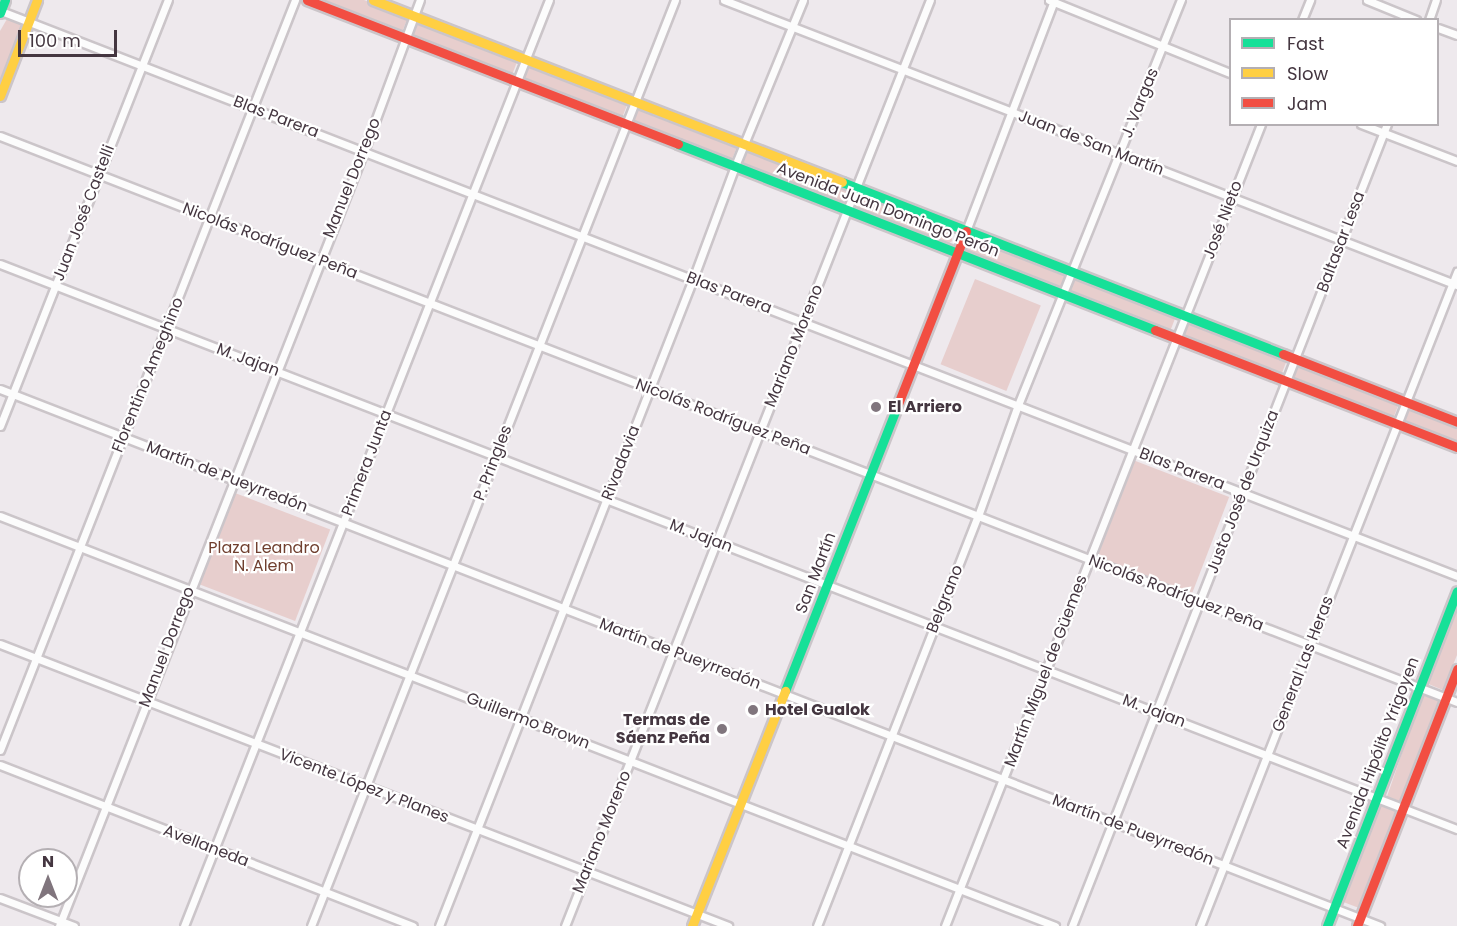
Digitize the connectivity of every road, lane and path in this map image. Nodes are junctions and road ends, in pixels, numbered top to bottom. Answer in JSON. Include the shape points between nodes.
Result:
{"nodes":[{"id":1,"x":5,"y":0,"type":"edge"},
{"id":2,"x":37,"y":0,"type":"edge"},
{"id":3,"x":168,"y":0,"type":"edge"},
{"id":4,"x":295,"y":0,"type":"edge"},
{"id":5,"x":307,"y":0,"type":"edge"},
{"id":6,"x":373,"y":0,"type":"edge"},
{"id":7,"x":420,"y":0,"type":"edge"},
{"id":8,"x":549,"y":0,"type":"edge"},
{"id":9,"x":675,"y":0,"type":"edge"},
{"id":10,"x":724,"y":0,"type":"edge"},
{"id":11,"x":803,"y":0,"type":"edge"},
{"id":12,"x":930,"y":0,"type":"edge"},
{"id":13,"x":1181,"y":0,"type":"edge"},
{"id":14,"x":1310,"y":0,"type":"edge"},
{"id":15,"x":1367,"y":0,"type":"edge"},
{"id":16,"x":1436,"y":0,"type":"edge"},
{"id":17,"x":1052,"y":1,"type":"edge"},
{"id":18,"x":1,"y":12,"type":"edge"},
{"id":19,"x":414,"y":16,"type":"junction"},
{"id":20,"x":1303,"y":18,"type":"edge"},
{"id":21,"x":1411,"y":18,"type":"edge"},
{"id":22,"x":1430,"y":18,"type":"edge"},
{"id":23,"x":29,"y":21,"type":"junction"},
{"id":24,"x":792,"y":27,"type":"junction"},
{"id":25,"x":1439,"y":29,"type":"edge"},
{"id":26,"x":1457,"y":35,"type":"edge"},
{"id":27,"x":405,"y":39,"type":"junction"},
{"id":28,"x":1163,"y":47,"type":"junction"},
{"id":29,"x":526,"y":59,"type":"junction"},
{"id":30,"x":142,"y":65,"type":"junction"},
{"id":31,"x":902,"y":69,"type":"junction"},
{"id":32,"x":1229,"y":73,"type":"edge"},
{"id":33,"x":517,"y":81,"type":"junction"},
{"id":34,"x":0,"y":96,"type":"edge"},
{"id":35,"x":635,"y":102,"type":"junction"},
{"id":36,"x":253,"y":108,"type":"junction"},
{"id":37,"x":1011,"y":112,"type":"junction"},
{"id":38,"x":626,"y":124,"type":"junction"},
{"id":39,"x":1260,"y":126,"type":"edge"},
{"id":40,"x":1365,"y":126,"type":"edge"},
{"id":41,"x":1387,"y":126,"type":"edge"},
{"id":42,"x":1384,"y":134,"type":"junction"},
{"id":43,"x":0,"y":136,"type":"edge"},
{"id":44,"x":744,"y":144,"type":"junction"},
{"id":45,"x":364,"y":151,"type":"junction"},
{"id":46,"x":1119,"y":154,"type":"junction"},
{"id":47,"x":1457,"y":161,"type":"edge"},
{"id":48,"x":735,"y":166,"type":"junction"},
{"id":49,"x":99,"y":175,"type":"junction"},
{"id":50,"x":856,"y":188,"type":"junction"},
{"id":51,"x":473,"y":194,"type":"junction"},
{"id":52,"x":1232,"y":198,"type":"junction"},
{"id":53,"x":847,"y":210,"type":"junction"},
{"id":54,"x":210,"y":218,"type":"junction"},
{"id":55,"x":966,"y":231,"type":"junction"},
{"id":56,"x":582,"y":236,"type":"junction"},
{"id":57,"x":1342,"y":240,"type":"junction"},
{"id":58,"x":958,"y":253,"type":"junction"},
{"id":59,"x":319,"y":260,"type":"junction"},
{"id":60,"x":0,"y":264,"type":"edge"},
{"id":61,"x":1072,"y":272,"type":"junction"},
{"id":62,"x":1457,"y":272,"type":"edge"},
{"id":63,"x":693,"y":279,"type":"junction"},
{"id":64,"x":56,"y":285,"type":"junction"},
{"id":65,"x":1455,"y":285,"type":"edge"},
{"id":66,"x":1063,"y":295,"type":"junction"},
{"id":67,"x":429,"y":303,"type":"junction"},
{"id":68,"x":1186,"y":316,"type":"junction"},
{"id":69,"x":803,"y":322,"type":"junction"},
{"id":70,"x":166,"y":328,"type":"junction"},
{"id":71,"x":1177,"y":338,"type":"junction"},
{"id":72,"x":538,"y":347,"type":"junction"},
{"id":73,"x":1295,"y":359,"type":"junction"},
{"id":74,"x":914,"y":365,"type":"junction"},
{"id":75,"x":277,"y":371,"type":"junction"},
{"id":76,"x":1287,"y":381,"type":"junction"},
{"id":77,"x":650,"y":388,"type":"junction"},
{"id":78,"x":0,"y":389,"type":"edge"},
{"id":79,"x":13,"y":394,"type":"junction"},
{"id":80,"x":1406,"y":402,"type":"junction"},
{"id":81,"x":1018,"y":405,"type":"junction"},
{"id":82,"x":386,"y":414,"type":"junction"},
{"id":83,"x":1457,"y":422,"type":"edge"},
{"id":84,"x":1397,"y":424,"type":"junction"},
{"id":85,"x":0,"y":426,"type":"edge"},
{"id":86,"x":760,"y":432,"type":"junction"},
{"id":87,"x":123,"y":437,"type":"junction"},
{"id":88,"x":1457,"y":447,"type":"edge"},
{"id":89,"x":1133,"y":450,"type":"junction"},
{"id":90,"x":496,"y":456,"type":"junction"},
{"id":91,"x":871,"y":474,"type":"junction"},
{"id":92,"x":234,"y":480,"type":"junction"},
{"id":93,"x":1243,"y":493,"type":"junction"},
{"id":94,"x":607,"y":499,"type":"junction"},
{"id":95,"x":0,"y":516,"type":"edge"},
{"id":96,"x":978,"y":516,"type":"junction"},
{"id":97,"x":344,"y":523,"type":"junction"},
{"id":98,"x":1353,"y":535,"type":"junction"},
{"id":99,"x":717,"y":542,"type":"junction"},
{"id":100,"x":78,"y":547,"type":"junction"},
{"id":101,"x":1090,"y":559,"type":"junction"},
{"id":102,"x":453,"y":565,"type":"junction"},
{"id":103,"x":1457,"y":576,"type":"edge"},
{"id":104,"x":827,"y":584,"type":"junction"},
{"id":105,"x":189,"y":590,"type":"junction"},
{"id":106,"x":1457,"y":591,"type":"edge"},
{"id":107,"x":1200,"y":602,"type":"junction"},
{"id":108,"x":564,"y":608,"type":"junction"},
{"id":109,"x":934,"y":626,"type":"junction"},
{"id":110,"x":300,"y":633,"type":"junction"},
{"id":111,"x":0,"y":644,"type":"edge"},
{"id":112,"x":1310,"y":645,"type":"junction"},
{"id":113,"x":674,"y":651,"type":"junction"},
{"id":114,"x":35,"y":658,"type":"junction"},
{"id":115,"x":1457,"y":669,"type":"edge"},
{"id":116,"x":1047,"y":670,"type":"junction"},
{"id":117,"x":410,"y":675,"type":"junction"},
{"id":118,"x":1419,"y":688,"type":"junction"},
{"id":119,"x":784,"y":694,"type":"junction"},
{"id":120,"x":1446,"y":698,"type":"junction"},
{"id":121,"x":146,"y":701,"type":"junction"},
{"id":122,"x":1457,"y":702,"type":"edge"},
{"id":123,"x":1156,"y":712,"type":"junction"},
{"id":124,"x":520,"y":718,"type":"junction"},
{"id":125,"x":892,"y":736,"type":"junction"},
{"id":126,"x":255,"y":744,"type":"junction"},
{"id":127,"x":0,"y":750,"type":"edge"},
{"id":128,"x":1267,"y":755,"type":"junction"},
{"id":129,"x":631,"y":761,"type":"junction"},
{"id":130,"x":0,"y":765,"type":"edge"},
{"id":131,"x":1003,"y":780,"type":"junction"},
{"id":132,"x":365,"y":785,"type":"junction"},
{"id":133,"x":1376,"y":797,"type":"junction"},
{"id":134,"x":741,"y":804,"type":"junction"},
{"id":135,"x":106,"y":807,"type":"junction"},
{"id":136,"x":1403,"y":807,"type":"junction"},
{"id":137,"x":1113,"y":822,"type":"junction"},
{"id":138,"x":476,"y":829,"type":"junction"},
{"id":139,"x":1457,"y":829,"type":"edge"},
{"id":140,"x":849,"y":846,"type":"junction"},
{"id":141,"x":215,"y":849,"type":"junction"},
{"id":142,"x":1224,"y":865,"type":"junction"},
{"id":143,"x":586,"y":872,"type":"junction"},
{"id":144,"x":960,"y":889,"type":"junction"},
{"id":145,"x":324,"y":892,"type":"junction"},
{"id":146,"x":0,"y":898,"type":"edge"},
{"id":147,"x":1335,"y":909,"type":"junction"},
{"id":148,"x":696,"y":914,"type":"junction"},
{"id":149,"x":1359,"y":922,"type":"edge"},
{"id":150,"x":60,"y":923,"type":"edge"},
{"id":151,"x":74,"y":926,"type":"edge"},
{"id":152,"x":184,"y":926,"type":"edge"},
{"id":153,"x":311,"y":926,"type":"edge"},
{"id":154,"x":413,"y":926,"type":"edge"},
{"id":155,"x":438,"y":926,"type":"edge"},
{"id":156,"x":565,"y":926,"type":"edge"},
{"id":157,"x":692,"y":926,"type":"edge"},
{"id":158,"x":728,"y":926,"type":"edge"},
{"id":159,"x":817,"y":926,"type":"edge"},
{"id":160,"x":945,"y":926,"type":"edge"},
{"id":161,"x":1055,"y":926,"type":"edge"},
{"id":162,"x":1072,"y":926,"type":"edge"},
{"id":163,"x":1200,"y":926,"type":"edge"},
{"id":164,"x":1327,"y":926,"type":"edge"},
{"id":165,"x":1380,"y":926,"type":"edge"}],
"edges":[{"from":1,"to":18,"type":"main road"},
{"from":2,"to":23,"type":"main road"},
{"from":3,"to":30,"type":"street","name":"Juan José Castelli"},
{"from":4,"to":36,"type":"street","name":"Florentino Ameghino"},
{"from":5,"to":27,"type":"main road","name":"Avenida Juan Domingo Perón"},
{"from":6,"to":19,"type":"main road","name":"Avenida Juan Domingo Perón"},
{"from":7,"to":19,"type":"street","name":"Manuel Dorrego"},
{"from":8,"to":29,"type":"street","name":"Primera Junta"},
{"from":9,"to":35,"type":"street","name":"P. Pringles"},
{"from":10,"to":24,"type":"street","name":"Juan de San Martín"},
{"from":11,"to":24,"type":"street","name":"Rivadavia"},
{"from":12,"to":31,"type":"street","name":"Mariano Moreno"},
{"from":13,"to":28,"type":"street","name":"J. Vargas"},
{"from":14,"to":20,"type":"street"},
{"from":15,"to":21,"type":"street"},
{"from":16,"to":22,"type":"street"},
{"from":17,"to":28,"type":"street"},
{"from":17,"to":37,"type":"street"},
{"from":18,"to":23,"type":"street","name":"Blas Parera"},
{"from":19,"to":27,"type":"street","name":"Manuel Dorrego"},
{"from":19,"to":29,"type":"main road","name":"Avenida Juan Domingo Perón"},
{"from":23,"to":30,"type":"street","name":"Blas Parera"},
{"from":23,"to":34,"type":"main road"},
{"from":24,"to":31,"type":"street","name":"Juan de San Martín"},
{"from":24,"to":44,"type":"street","name":"Rivadavia"},
{"from":25,"to":26,"type":"street"},
{"from":27,"to":33,"type":"main road","name":"Avenida Juan Domingo Perón"},
{"from":27,"to":45,"type":"street","name":"Manuel Dorrego"},
{"from":28,"to":32,"type":"street"},
{"from":28,"to":46,"type":"street","name":"J. Vargas"},
{"from":29,"to":33,"type":"street","name":"Primera Junta"},
{"from":29,"to":35,"type":"main road","name":"Avenida Juan Domingo Perón"},
{"from":30,"to":36,"type":"street","name":"Blas Parera"},
{"from":30,"to":49,"type":"street","name":"Juan José Castelli"},
{"from":31,"to":37,"type":"street","name":"Juan de San Martín"},
{"from":31,"to":50,"type":"street","name":"Mariano Moreno"},
{"from":33,"to":38,"type":"main road","name":"Avenida Juan Domingo Perón"},
{"from":33,"to":51,"type":"street","name":"Primera Junta"},
{"from":35,"to":38,"type":"street","name":"P. Pringles"},
{"from":35,"to":44,"type":"main road","name":"Avenida Juan Domingo Perón"},
{"from":36,"to":45,"type":"street","name":"Blas Parera"},
{"from":36,"to":54,"type":"street","name":"Florentino Ameghino"},
{"from":37,"to":46,"type":"street","name":"Juan de San Martín"},
{"from":37,"to":55,"type":"street"},
{"from":38,"to":48,"type":"main road","name":"Avenida Juan Domingo Perón"},
{"from":38,"to":56,"type":"street","name":"P. Pringles"},
{"from":39,"to":52,"type":"street","name":"José Nieto"},
{"from":40,"to":42,"type":"street"},
{"from":41,"to":42,"type":"street","name":"Baltasar Lesa"},
{"from":42,"to":47,"type":"street"},
{"from":42,"to":57,"type":"street","name":"Baltasar Lesa"},
{"from":43,"to":49,"type":"street","name":"Nicolás Rodríguez Peña"},
{"from":44,"to":48,"type":"street","name":"Rivadavia"},
{"from":44,"to":50,"type":"main road","name":"Avenida Juan Domingo Perón"},
{"from":45,"to":51,"type":"street","name":"Blas Parera"},
{"from":45,"to":59,"type":"street","name":"Manuel Dorrego"},
{"from":46,"to":52,"type":"street","name":"Juan de San Martín"},
{"from":46,"to":61,"type":"street","name":"J. Vargas"},
{"from":48,"to":53,"type":"main road","name":"Avenida Juan Domingo Perón"},
{"from":48,"to":63,"type":"street","name":"Rivadavia"},
{"from":49,"to":54,"type":"street","name":"Nicolás Rodríguez Peña"},
{"from":49,"to":64,"type":"street","name":"Juan José Castelli"},
{"from":50,"to":53,"type":"street","name":"Mariano Moreno"},
{"from":50,"to":55,"type":"main road","name":"Avenida Juan Domingo Perón"},
{"from":51,"to":56,"type":"street","name":"Blas Parera"},
{"from":51,"to":67,"type":"street","name":"Primera Junta"},
{"from":52,"to":57,"type":"street","name":"Juan de San Martín"},
{"from":52,"to":68,"type":"street","name":"José Nieto"},
{"from":53,"to":58,"type":"main road","name":"Avenida Juan Domingo Perón"},
{"from":53,"to":69,"type":"street","name":"Mariano Moreno"},
{"from":54,"to":59,"type":"street","name":"Nicolás Rodríguez Peña"},
{"from":54,"to":70,"type":"street","name":"Florentino Ameghino"},
{"from":55,"to":58,"type":"main road","name":"San Martín"},
{"from":55,"to":61,"type":"main road","name":"Avenida Juan Domingo Perón"},
{"from":56,"to":63,"type":"street","name":"Blas Parera"},
{"from":56,"to":72,"type":"street","name":"P. Pringles"},
{"from":57,"to":65,"type":"street","name":"Juan de San Martín"},
{"from":57,"to":73,"type":"street","name":"Baltasar Lesa"},
{"from":58,"to":66,"type":"main road","name":"Avenida Juan Domingo Perón"},
{"from":58,"to":74,"type":"main road","name":"San Martín"},
{"from":59,"to":67,"type":"street","name":"Nicolás Rodríguez Peña"},
{"from":59,"to":75,"type":"street","name":"Manuel Dorrego"},
{"from":60,"to":64,"type":"street","name":"M. Jajan"},
{"from":61,"to":66,"type":"street","name":"Belgrano"},
{"from":61,"to":68,"type":"main road","name":"Avenida Juan Domingo Perón"},
{"from":62,"to":65,"type":"street","name":"General Las Heras"},
{"from":63,"to":69,"type":"street","name":"Blas Parera"},
{"from":63,"to":77,"type":"street","name":"Rivadavia"},
{"from":64,"to":70,"type":"street","name":"M. Jajan"},
{"from":64,"to":79,"type":"street","name":"Juan José Castelli"},
{"from":65,"to":80,"type":"street","name":"General Las Heras"},
{"from":66,"to":71,"type":"main road","name":"Avenida Juan Domingo Perón"},
{"from":66,"to":81,"type":"street","name":"Belgrano"},
{"from":67,"to":72,"type":"street","name":"Nicolás Rodríguez Peña"},
{"from":67,"to":82,"type":"street","name":"Primera Junta"},
{"from":68,"to":71,"type":"street","name":"Martín Miguel de Güemes"},
{"from":68,"to":73,"type":"main road","name":"Avenida Juan Domingo Perón"},
{"from":69,"to":74,"type":"street","name":"Blas Parera"},
{"from":69,"to":86,"type":"street","name":"Mariano Moreno"},
{"from":70,"to":75,"type":"street","name":"M. Jajan"},
{"from":70,"to":87,"type":"street","name":"Florentino Ameghino"},
{"from":71,"to":76,"type":"main road","name":"Avenida Juan Domingo Perón"},
{"from":71,"to":89,"type":"street","name":"Martín Miguel de Güemes"},
{"from":72,"to":77,"type":"street","name":"Nicolás Rodríguez Peña"},
{"from":72,"to":90,"type":"street","name":"P. Pringles"},
{"from":73,"to":76,"type":"street","name":"Justo José de Urquiza"},
{"from":73,"to":80,"type":"main road","name":"Avenida Juan Domingo Perón"},
{"from":74,"to":81,"type":"street","name":"Blas Parera"},
{"from":74,"to":91,"type":"main road","name":"San Martín"},
{"from":75,"to":82,"type":"street","name":"M. Jajan"},
{"from":75,"to":92,"type":"street","name":"Manuel Dorrego"},
{"from":76,"to":84,"type":"main road","name":"Avenida Juan Domingo Perón"},
{"from":76,"to":93,"type":"street","name":"Justo José de Urquiza"},
{"from":77,"to":86,"type":"street","name":"Nicolás Rodríguez Peña"},
{"from":77,"to":94,"type":"street","name":"Rivadavia"},
{"from":78,"to":79,"type":"street","name":"Martín de Pueyrredón"},
{"from":79,"to":85,"type":"street","name":"Juan José Castelli"},
{"from":79,"to":87,"type":"street","name":"Martín de Pueyrredón"},
{"from":80,"to":83,"type":"main road","name":"Avenida Juan Domingo Perón"},
{"from":80,"to":84,"type":"street","name":"General Las Heras"},
{"from":81,"to":89,"type":"street","name":"Blas Parera"},
{"from":81,"to":96,"type":"street","name":"Belgrano"},
{"from":82,"to":90,"type":"street","name":"M. Jajan"},
{"from":82,"to":97,"type":"street","name":"Primera Junta"},
{"from":84,"to":88,"type":"main road","name":"Avenida Juan Domingo Perón"},
{"from":84,"to":98,"type":"street","name":"General Las Heras"},
{"from":86,"to":91,"type":"street","name":"Nicolás Rodríguez Peña"},
{"from":86,"to":99,"type":"street","name":"Mariano Moreno"},
{"from":87,"to":92,"type":"street","name":"Martín de Pueyrredón"},
{"from":87,"to":100,"type":"street","name":"Florentino Ameghino"},
{"from":89,"to":93,"type":"street","name":"Blas Parera"},
{"from":89,"to":101,"type":"street","name":"Martín Miguel de Güemes"},
{"from":90,"to":94,"type":"street","name":"M. Jajan"},
{"from":90,"to":102,"type":"street","name":"P. Pringles"},
{"from":91,"to":96,"type":"street","name":"Nicolás Rodríguez Peña"},
{"from":91,"to":104,"type":"main road","name":"San Martín"},
{"from":92,"to":97,"type":"street","name":"Martín de Pueyrredón"},
{"from":92,"to":105,"type":"street","name":"Manuel Dorrego"},
{"from":93,"to":98,"type":"street","name":"Blas Parera"},
{"from":93,"to":107,"type":"street","name":"Justo José de Urquiza"},
{"from":94,"to":99,"type":"street","name":"M. Jajan"},
{"from":94,"to":108,"type":"street","name":"Rivadavia"},
{"from":95,"to":100,"type":"street","name":"Guillermo Brown"},
{"from":96,"to":101,"type":"street","name":"Nicolás Rodríguez Peña"},
{"from":96,"to":109,"type":"street","name":"Belgrano"},
{"from":97,"to":102,"type":"street","name":"Martín de Pueyrredón"},
{"from":97,"to":110,"type":"street","name":"Primera Junta"},
{"from":98,"to":103,"type":"street","name":"Blas Parera"},
{"from":98,"to":112,"type":"street","name":"General Las Heras"},
{"from":99,"to":104,"type":"street","name":"M. Jajan"},
{"from":99,"to":113,"type":"street","name":"Mariano Moreno"},
{"from":100,"to":105,"type":"street","name":"Guillermo Brown"},
{"from":100,"to":114,"type":"street","name":"Florentino Ameghino"},
{"from":101,"to":107,"type":"street","name":"Nicolás Rodríguez Peña"},
{"from":101,"to":116,"type":"street","name":"Martín Miguel de Güemes"},
{"from":102,"to":108,"type":"street","name":"Martín de Pueyrredón"},
{"from":102,"to":117,"type":"street","name":"P. Pringles"},
{"from":104,"to":109,"type":"street","name":"M. Jajan"},
{"from":104,"to":119,"type":"main road","name":"San Martín"},
{"from":105,"to":110,"type":"street","name":"Guillermo Brown"},
{"from":105,"to":121,"type":"street","name":"Manuel Dorrego"},
{"from":106,"to":118,"type":"main road","name":"Avenida Hipólito Yrigoyen"},
{"from":107,"to":112,"type":"street","name":"Nicolás Rodríguez Peña"},
{"from":107,"to":123,"type":"street","name":"Justo José de Urquiza"},
{"from":108,"to":113,"type":"street","name":"Martín de Pueyrredón"},
{"from":108,"to":124,"type":"street","name":"Rivadavia"},
{"from":109,"to":116,"type":"street","name":"M. Jajan"},
{"from":109,"to":125,"type":"street","name":"Belgrano"},
{"from":110,"to":117,"type":"street","name":"Guillermo Brown"},
{"from":110,"to":126,"type":"street","name":"Primera Junta"},
{"from":111,"to":114,"type":"street","name":"Vicente López y Planes"},
{"from":112,"to":118,"type":"street","name":"Nicolás Rodríguez Peña"},
{"from":112,"to":128,"type":"street","name":"General Las Heras"},
{"from":113,"to":119,"type":"street","name":"Martín de Pueyrredón"},
{"from":113,"to":129,"type":"street","name":"Mariano Moreno"},
{"from":114,"to":121,"type":"street","name":"Vicente López y Planes"},
{"from":114,"to":127,"type":"street","name":"Florentino Ameghino"},
{"from":115,"to":120,"type":"main road"},
{"from":116,"to":123,"type":"street","name":"M. Jajan"},
{"from":116,"to":131,"type":"street","name":"Martín Miguel de Güemes"},
{"from":117,"to":124,"type":"street","name":"Guillermo Brown"},
{"from":117,"to":132,"type":"street","name":"P. Pringles"},
{"from":118,"to":120,"type":"street","name":"Nicolás Rodríguez Peña"},
{"from":118,"to":133,"type":"main road","name":"Avenida Hipólito Yrigoyen"},
{"from":119,"to":125,"type":"street","name":"Martín de Pueyrredón"},
{"from":119,"to":134,"type":"main road","name":"San Martín"},
{"from":120,"to":122,"type":"street","name":"Nicolás Rodríguez Peña"},
{"from":120,"to":136,"type":"main road"},
{"from":121,"to":126,"type":"street","name":"Vicente López y Planes"},
{"from":121,"to":135,"type":"street","name":"Manuel Dorrego"},
{"from":123,"to":128,"type":"street","name":"M. Jajan"},
{"from":123,"to":137,"type":"street","name":"Justo José de Urquiza"},
{"from":124,"to":129,"type":"street","name":"Guillermo Brown"},
{"from":124,"to":138,"type":"street","name":"Rivadavia"},
{"from":125,"to":131,"type":"street","name":"Martín de Pueyrredón"},
{"from":125,"to":140,"type":"street","name":"Belgrano"},
{"from":126,"to":132,"type":"street","name":"Vicente López y Planes"},
{"from":126,"to":141,"type":"street","name":"Primera Junta"},
{"from":128,"to":133,"type":"street","name":"M. Jajan"},
{"from":128,"to":142,"type":"street","name":"General Las Heras"},
{"from":129,"to":134,"type":"street","name":"Guillermo Brown"},
{"from":129,"to":143,"type":"street","name":"Mariano Moreno"},
{"from":130,"to":135,"type":"street","name":"Avellaneda"},
{"from":131,"to":137,"type":"street","name":"Martín de Pueyrredón"},
{"from":131,"to":144,"type":"street","name":"Martín Miguel de Güemes"},
{"from":132,"to":138,"type":"street","name":"Vicente López y Planes"},
{"from":132,"to":145,"type":"street","name":"P. Pringles"},
{"from":133,"to":136,"type":"street","name":"M. Jajan"},
{"from":133,"to":147,"type":"main road","name":"Avenida Hipólito Yrigoyen"},
{"from":134,"to":140,"type":"street","name":"Guillermo Brown"},
{"from":134,"to":148,"type":"main road","name":"San Martín"},
{"from":135,"to":141,"type":"street","name":"Avellaneda"},
{"from":135,"to":150,"type":"street","name":"Manuel Dorrego"},
{"from":136,"to":139,"type":"street","name":"M. Jajan"},
{"from":136,"to":149,"type":"main road"},
{"from":137,"to":142,"type":"street","name":"Martín de Pueyrredón"},
{"from":137,"to":162,"type":"street","name":"Justo José de Urquiza"},
{"from":138,"to":143,"type":"street","name":"Vicente López y Planes"},
{"from":138,"to":155,"type":"street","name":"Rivadavia"},
{"from":140,"to":144,"type":"street","name":"Guillermo Brown"},
{"from":140,"to":159,"type":"street","name":"Belgrano"},
{"from":141,"to":145,"type":"street","name":"Avellaneda"},
{"from":141,"to":152,"type":"street","name":"Primera Junta"},
{"from":142,"to":147,"type":"street","name":"Martín de Pueyrredón"},
{"from":142,"to":163,"type":"street","name":"General Las Heras"},
{"from":143,"to":148,"type":"street","name":"Vicente López y Planes"},
{"from":143,"to":156,"type":"street","name":"Mariano Moreno"},
{"from":144,"to":160,"type":"street","name":"Martín Miguel de Güemes"},
{"from":144,"to":161,"type":"street","name":"Guillermo Brown"},
{"from":145,"to":153,"type":"street","name":"P. Pringles"},
{"from":145,"to":154,"type":"street","name":"Avellaneda"},
{"from":146,"to":150,"type":"street"},
{"from":147,"to":149,"type":"street","name":"Martín de Pueyrredón"},
{"from":147,"to":164,"type":"main road","name":"Avenida Hipólito Yrigoyen"},
{"from":148,"to":157,"type":"main road","name":"San Martín"},
{"from":148,"to":158,"type":"street","name":"Vicente López y Planes"},
{"from":149,"to":165,"type":"street","name":"Martín de Pueyrredón"},
{"from":150,"to":151,"type":"street"}]}
